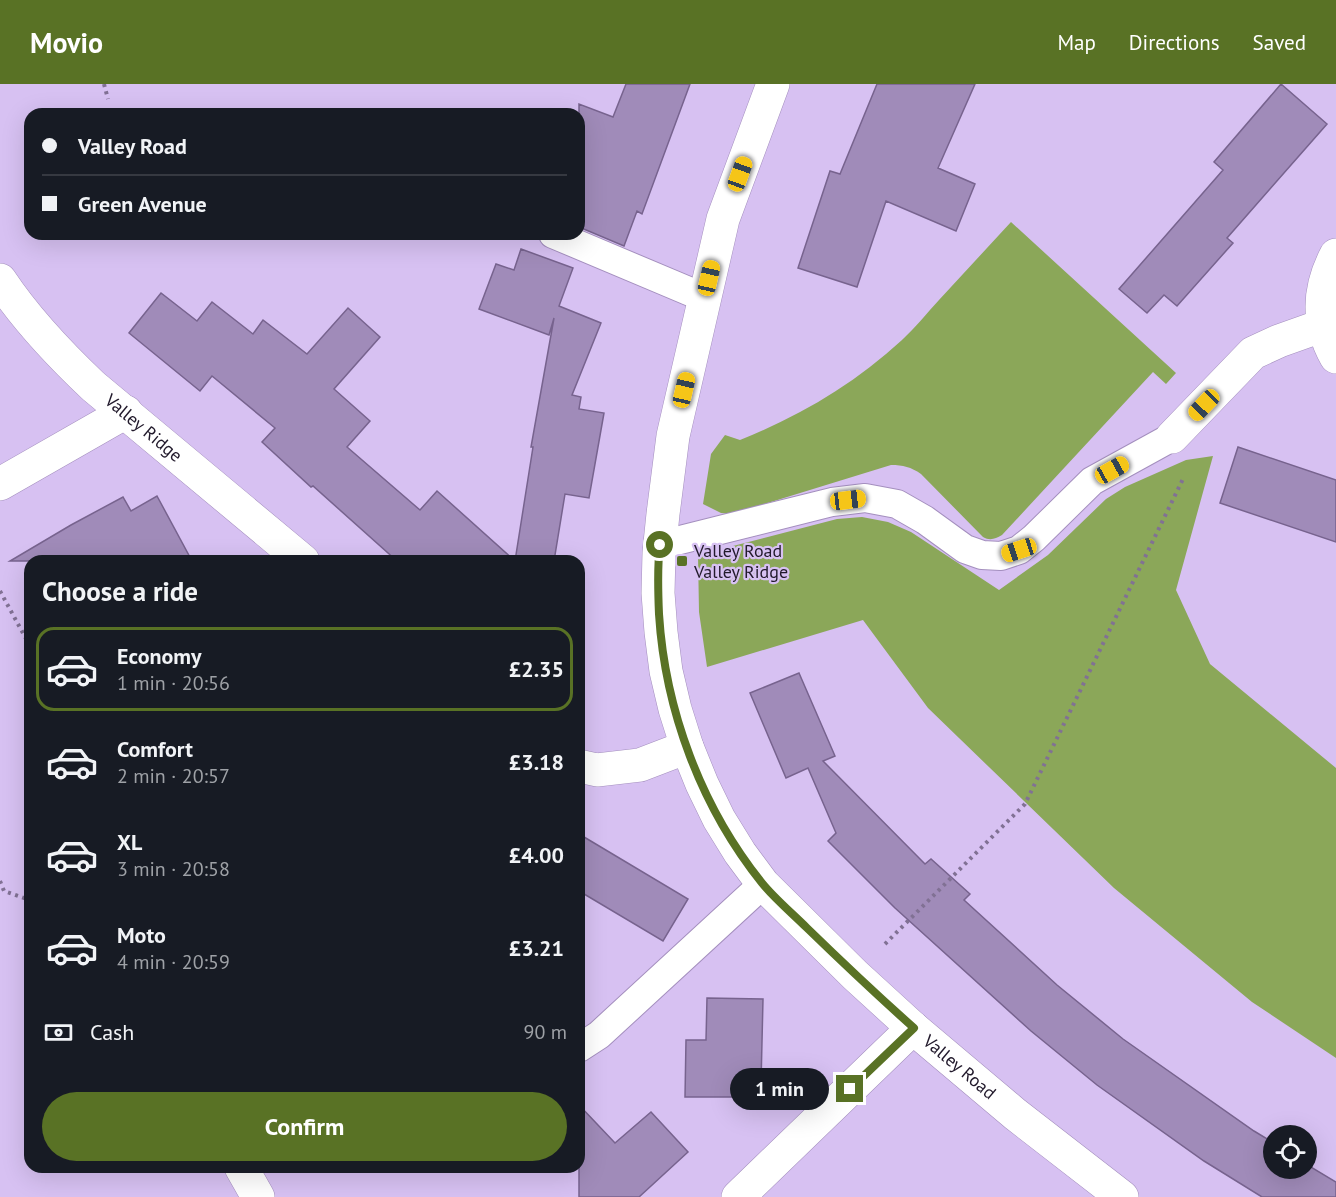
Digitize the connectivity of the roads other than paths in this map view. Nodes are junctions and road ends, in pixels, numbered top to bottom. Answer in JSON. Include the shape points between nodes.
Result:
{"nodes":[{"id":1,"x":773,"y":84,"type":"edge"},
{"id":2,"x":567,"y":240,"type":"edge"},
{"id":3,"x":1336,"y":255,"type":"edge"},
{"id":4,"x":0,"y":279,"type":"edge"},
{"id":5,"x":705,"y":298,"type":"junction"},
{"id":6,"x":1324,"y":325,"type":"junction"},
{"id":7,"x":1336,"y":357,"type":"edge"},
{"id":8,"x":126,"y":412,"type":"junction"},
{"id":9,"x":1172,"y":437,"type":"joint"},
{"id":10,"x":0,"y":484,"type":"edge"},
{"id":11,"x":660,"y":545,"type":"junction"},
{"id":12,"x":296,"y":555,"type":"edge"},
{"id":13,"x":687,"y":747,"type":"junction"},
{"id":14,"x":585,"y":767,"type":"edge"},
{"id":15,"x":763,"y":884,"type":"junction"},
{"id":16,"x":914,"y":1028,"type":"junction"},
{"id":17,"x":585,"y":1044,"type":"edge"},
{"id":18,"x":244,"y":1173,"type":"edge"},
{"id":19,"x":258,"y":1197,"type":"edge"},
{"id":20,"x":738,"y":1197,"type":"edge"},
{"id":21,"x":1122,"y":1197,"type":"edge"}],
"edges":[{"from":1,"to":5,"type":"street","name":"Valley Road","via":[[723,219]]},
{"from":2,"to":5,"type":"lane"},
{"from":3,"to":6,"type":"street","via":[[1322,297]]},
{"from":4,"to":8,"type":"street","name":"Valley Ridge","via":[[62,357]]},
{"from":5,"to":11,"type":"street","name":"Valley Road","via":[[673,436]]},
{"from":6,"to":7,"type":"street"},
{"from":6,"to":9,"type":"street","via":[[1253,353]]},
{"from":8,"to":10,"type":"street"},
{"from":8,"to":12,"type":"street","name":"Valley Ridge"},
{"from":9,"to":11,"type":"lane","via":[[1092,481],[1034,538],[1019,550],[1001,556],[965,549],[897,504],[865,498],[832,502]]},
{"from":11,"to":13,"type":"street","name":"Valley Road","via":[[658,593],[666,671]]},
{"from":13,"to":14,"type":"street","via":[[640,765],[597,770]]},
{"from":13,"to":15,"type":"street","name":"Valley Road","via":[[719,819]]},
{"from":15,"to":16,"type":"street","name":"Valley Road"},
{"from":15,"to":17,"type":"lane"},
{"from":16,"to":20,"type":"street"},
{"from":16,"to":21,"type":"street","name":"Valley Road","via":[[1015,1114]]},
{"from":18,"to":19,"type":"street"}]}
